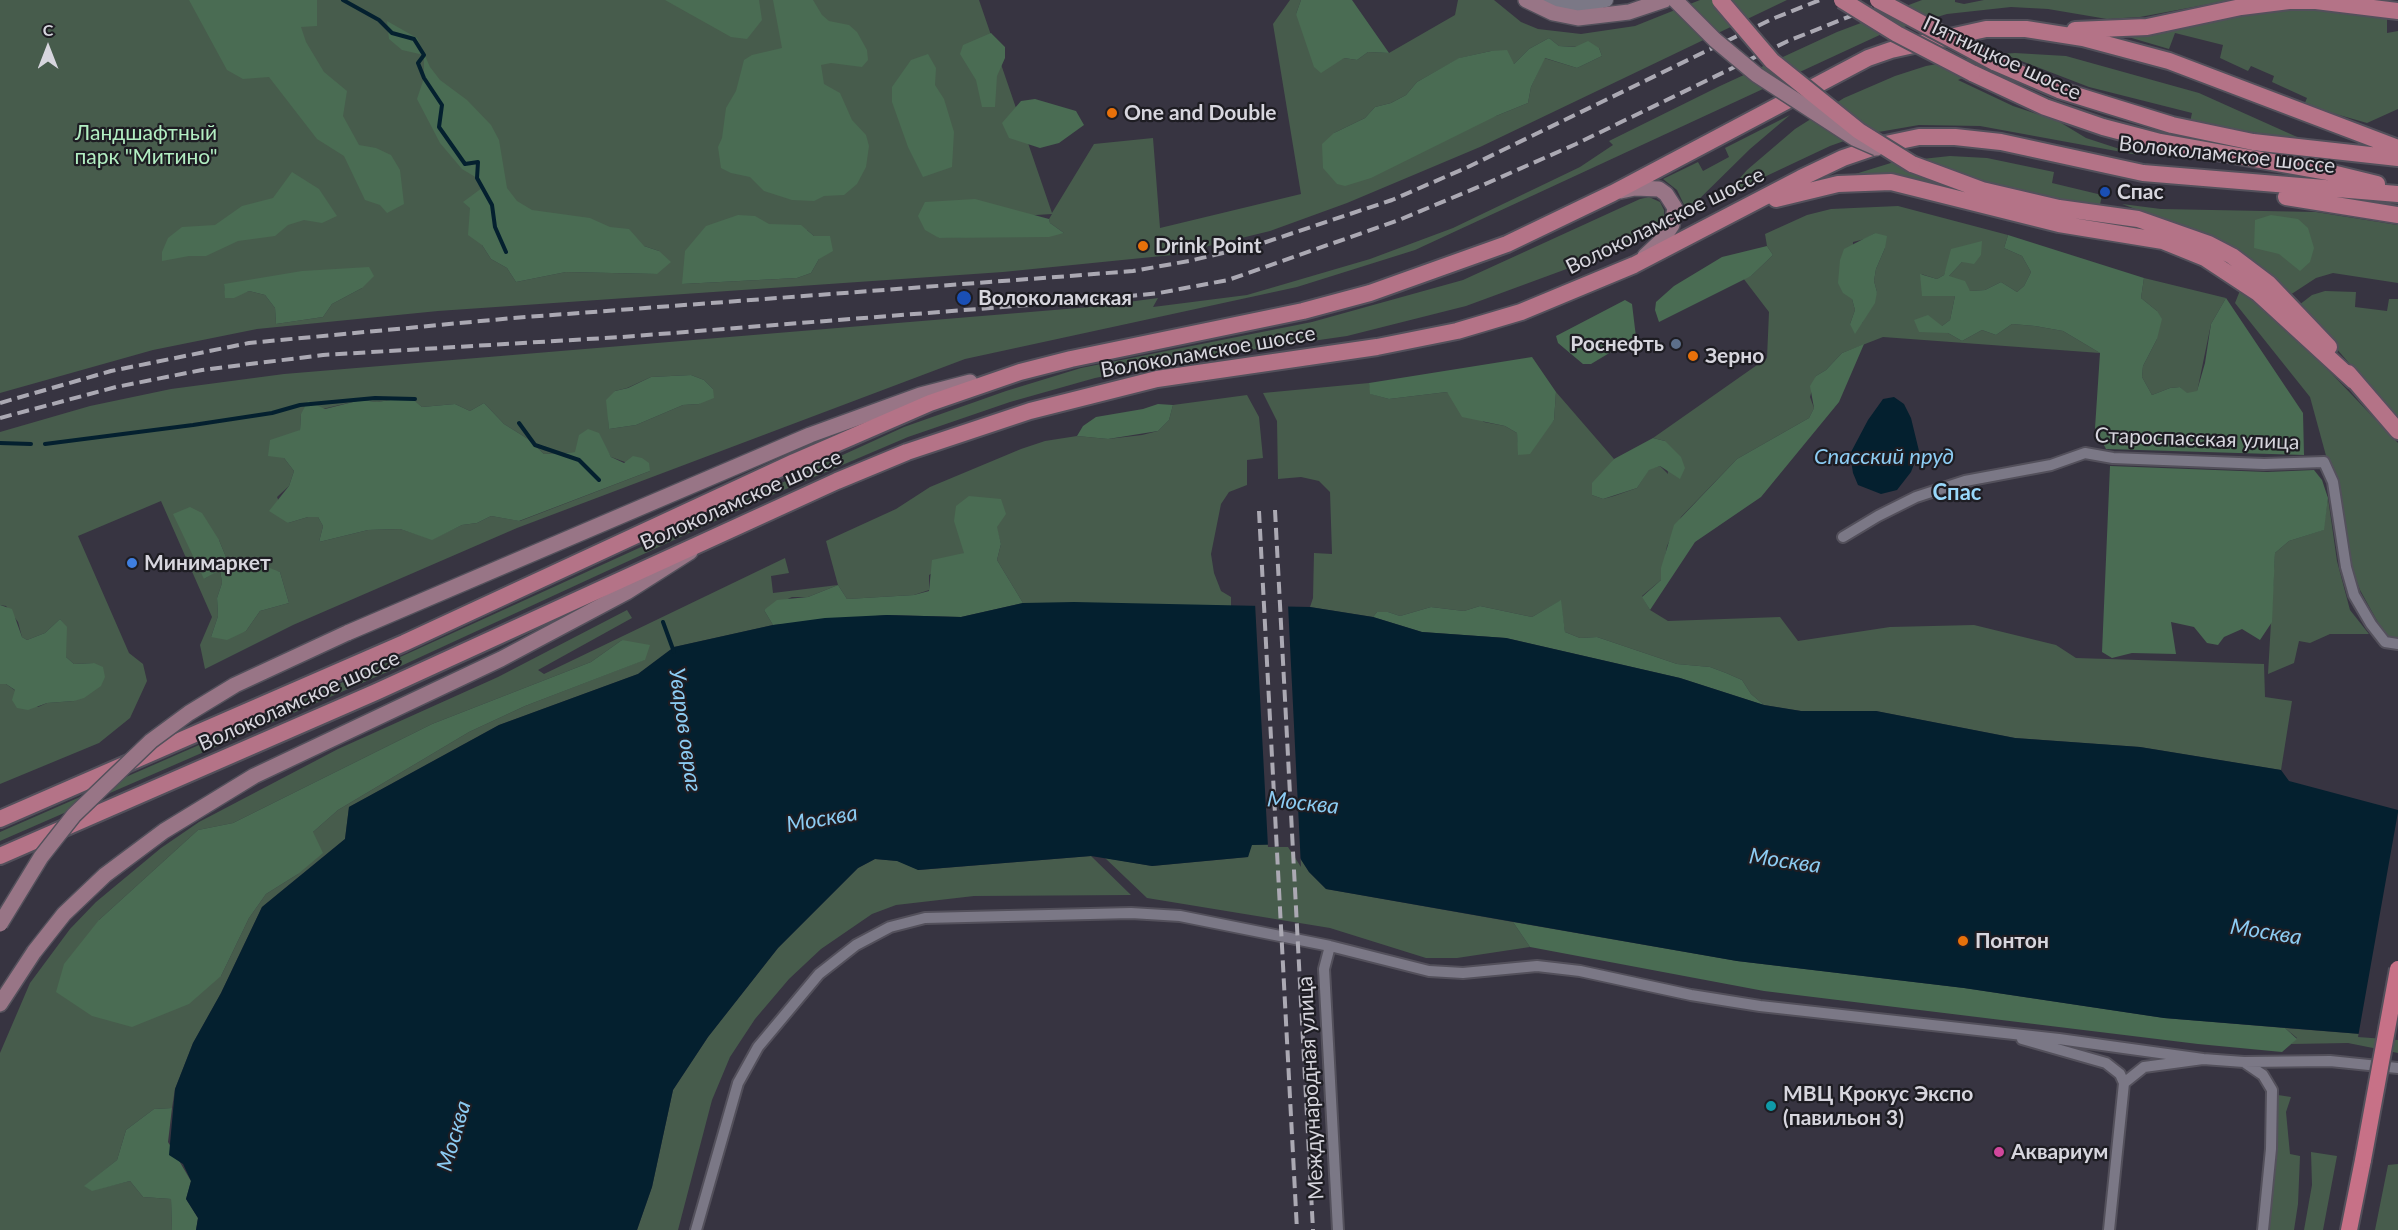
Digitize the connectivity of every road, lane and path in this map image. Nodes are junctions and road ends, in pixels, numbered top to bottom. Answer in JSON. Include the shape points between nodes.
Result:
{"nodes":[{"id":1,"x":1526,"y":0,"type":"edge"},
{"id":2,"x":1533,"y":0,"type":"edge"},
{"id":3,"x":1606,"y":0,"type":"edge"},
{"id":4,"x":1665,"y":0,"type":"edge"},
{"id":5,"x":1675,"y":0,"type":"edge"},
{"id":6,"x":1720,"y":0,"type":"edge"},
{"id":7,"x":1842,"y":0,"type":"edge"},
{"id":8,"x":1878,"y":0,"type":"edge"},
{"id":9,"x":2398,"y":11,"type":"edge"},
{"id":10,"x":2026,"y":29,"type":"junction"},
{"id":11,"x":2398,"y":148,"type":"edge"},
{"id":12,"x":2398,"y":158,"type":"edge"},
{"id":13,"x":1912,"y":164,"type":"junction"},
{"id":14,"x":2143,"y":173,"type":"junction"},
{"id":15,"x":2398,"y":189,"type":"edge"},
{"id":16,"x":1613,"y":193,"type":"junction"},
{"id":17,"x":2398,"y":194,"type":"edge"},
{"id":18,"x":1750,"y":207,"type":"junction"},
{"id":19,"x":2398,"y":215,"type":"edge"},
{"id":20,"x":1634,"y":265,"type":"junction"},
{"id":21,"x":1020,"y":372,"type":"junction"},
{"id":22,"x":2354,"y":381,"type":"junction"},
{"id":23,"x":2398,"y":431,"type":"edge"},
{"id":24,"x":1843,"y":537,"type":"dead end"},
{"id":25,"x":703,"y":542,"type":"junction"},
{"id":26,"x":2398,"y":644,"type":"edge"},
{"id":27,"x":0,"y":819,"type":"edge"},
{"id":28,"x":0,"y":856,"type":"edge"},
{"id":29,"x":0,"y":924,"type":"edge"},
{"id":30,"x":1330,"y":945,"type":"junction"},
{"id":31,"x":2398,"y":969,"type":"edge"},
{"id":32,"x":0,"y":1004,"type":"edge"},
{"id":33,"x":2014,"y":1034,"type":"junction"},
{"id":34,"x":2203,"y":1059,"type":"junction"},
{"id":35,"x":2244,"y":1062,"type":"junction"},
{"id":36,"x":2398,"y":1068,"type":"edge"},
{"id":37,"x":2124,"y":1083,"type":"junction"},
{"id":38,"x":696,"y":1230,"type":"edge"},
{"id":39,"x":1338,"y":1230,"type":"edge"},
{"id":40,"x":2109,"y":1230,"type":"edge"},
{"id":41,"x":2263,"y":1230,"type":"edge"},
{"id":42,"x":2349,"y":1230,"type":"edge"}],
"edges":[{"from":1,"to":4,"type":"main road","via":[[1553,13],[1578,18],[1629,12]]},
{"from":2,"to":3,"type":"street","via":[[1556,6]]},
{"from":5,"to":13,"type":"main road","bridge":true,"via":[[1715,40],[1766,81],[1854,138]]},
{"from":6,"to":13,"type":"main road","bridge":true,"via":[[1764,53],[1788,75],[1859,131]]},
{"from":7,"to":15,"type":"main road","name":"Пятницкое шоссе","bridge":true,"via":[[1972,74],[2103,127]]},
{"from":8,"to":12,"type":"main road","name":"Пятницкое шоссе","bridge":true,"via":[[1994,62],[2059,90],[2172,125],[2253,142]]},
{"from":9,"to":10,"type":"main road","via":[[2316,2],[2266,3],[2147,27]]},
{"from":10,"to":11,"type":"main road","name":"Волоколамское шоссе","via":[[2094,40],[2169,61]]},
{"from":10,"to":16,"type":"main road","name":"Волоколамское шоссе","via":[[1968,31],[1868,58]]},
{"from":13,"to":22,"type":"main road","via":[[2022,201],[2171,229],[2232,256],[2282,296]]},
{"from":14,"to":17,"type":"main road","name":"Волоколамское шоссе"},
{"from":14,"to":18,"type":"main road","name":"Волоколамское шоссе","via":[[2001,142],[1919,137],[1843,158]]},
{"from":14,"to":19,"type":"main road"},
{"from":16,"to":20,"type":"main road","via":[[1652,188],[1666,194],[1675,208],[1672,225],[1662,240]]},
{"from":16,"to":21,"type":"main road","name":"Волоколамское шоссе","via":[[1507,244],[1370,293]]},
{"from":18,"to":20,"type":"main road","name":"Волоколамское шоссе"},
{"from":18,"to":22,"type":"main road","via":[[1838,184],[1891,182],[2059,224],[2163,242],[2205,258],[2258,293]]},
{"from":20,"to":25,"type":"main road","name":"Волоколамское шоссе","via":[[1559,298],[1457,331],[1377,347],[1157,379],[1030,411],[907,452]]},
{"from":21,"to":27,"type":"main road","name":"Волоколамское шоссе","via":[[869,429],[404,643]]},
{"from":21,"to":29,"type":"main road","name":"Волоколамское шоссе","bridge":true,"via":[[920,395],[810,435],[347,633],[235,685],[151,741],[74,815],[41,857]]},
{"from":22,"to":23,"type":"main road"},
{"from":24,"to":26,"type":"street","name":"Староспасская улица","via":[[1916,497],[1965,481],[2051,465],[2085,453],[2113,458],[2264,464],[2324,462],[2333,482],[2354,595],[2385,642]]},
{"from":25,"to":28,"type":"main road","name":"Волоколамское шоссе","via":[[376,692]]},
{"from":25,"to":32,"type":"main road","via":[[673,566],[618,597],[501,659],[254,776],[164,831],[105,875],[64,914]]},
{"from":30,"to":33,"type":"street","via":[[1429,971],[1463,973],[1537,966],[1760,1006]]},
{"from":30,"to":38,"type":"street","via":[[1180,916],[1131,913],[967,915],[925,918],[890,927],[856,945],[819,974],[758,1047],[738,1083]]},
{"from":30,"to":39,"type":"street","name":"Международная улица","via":[[1324,969]]},
{"from":31,"to":42,"type":"highway","bridge":true},
{"from":33,"to":34,"type":"street"},
{"from":33,"to":37,"type":"street","via":[[2028,1042],[2106,1063],[2115,1068]]},
{"from":34,"to":35,"type":"street"},
{"from":34,"to":37,"type":"street","via":[[2144,1067]]},
{"from":35,"to":36,"type":"street","via":[[2330,1061]]},
{"from":35,"to":41,"type":"street","via":[[2264,1075],[2272,1090]]},
{"from":37,"to":40,"type":"street"}]}
